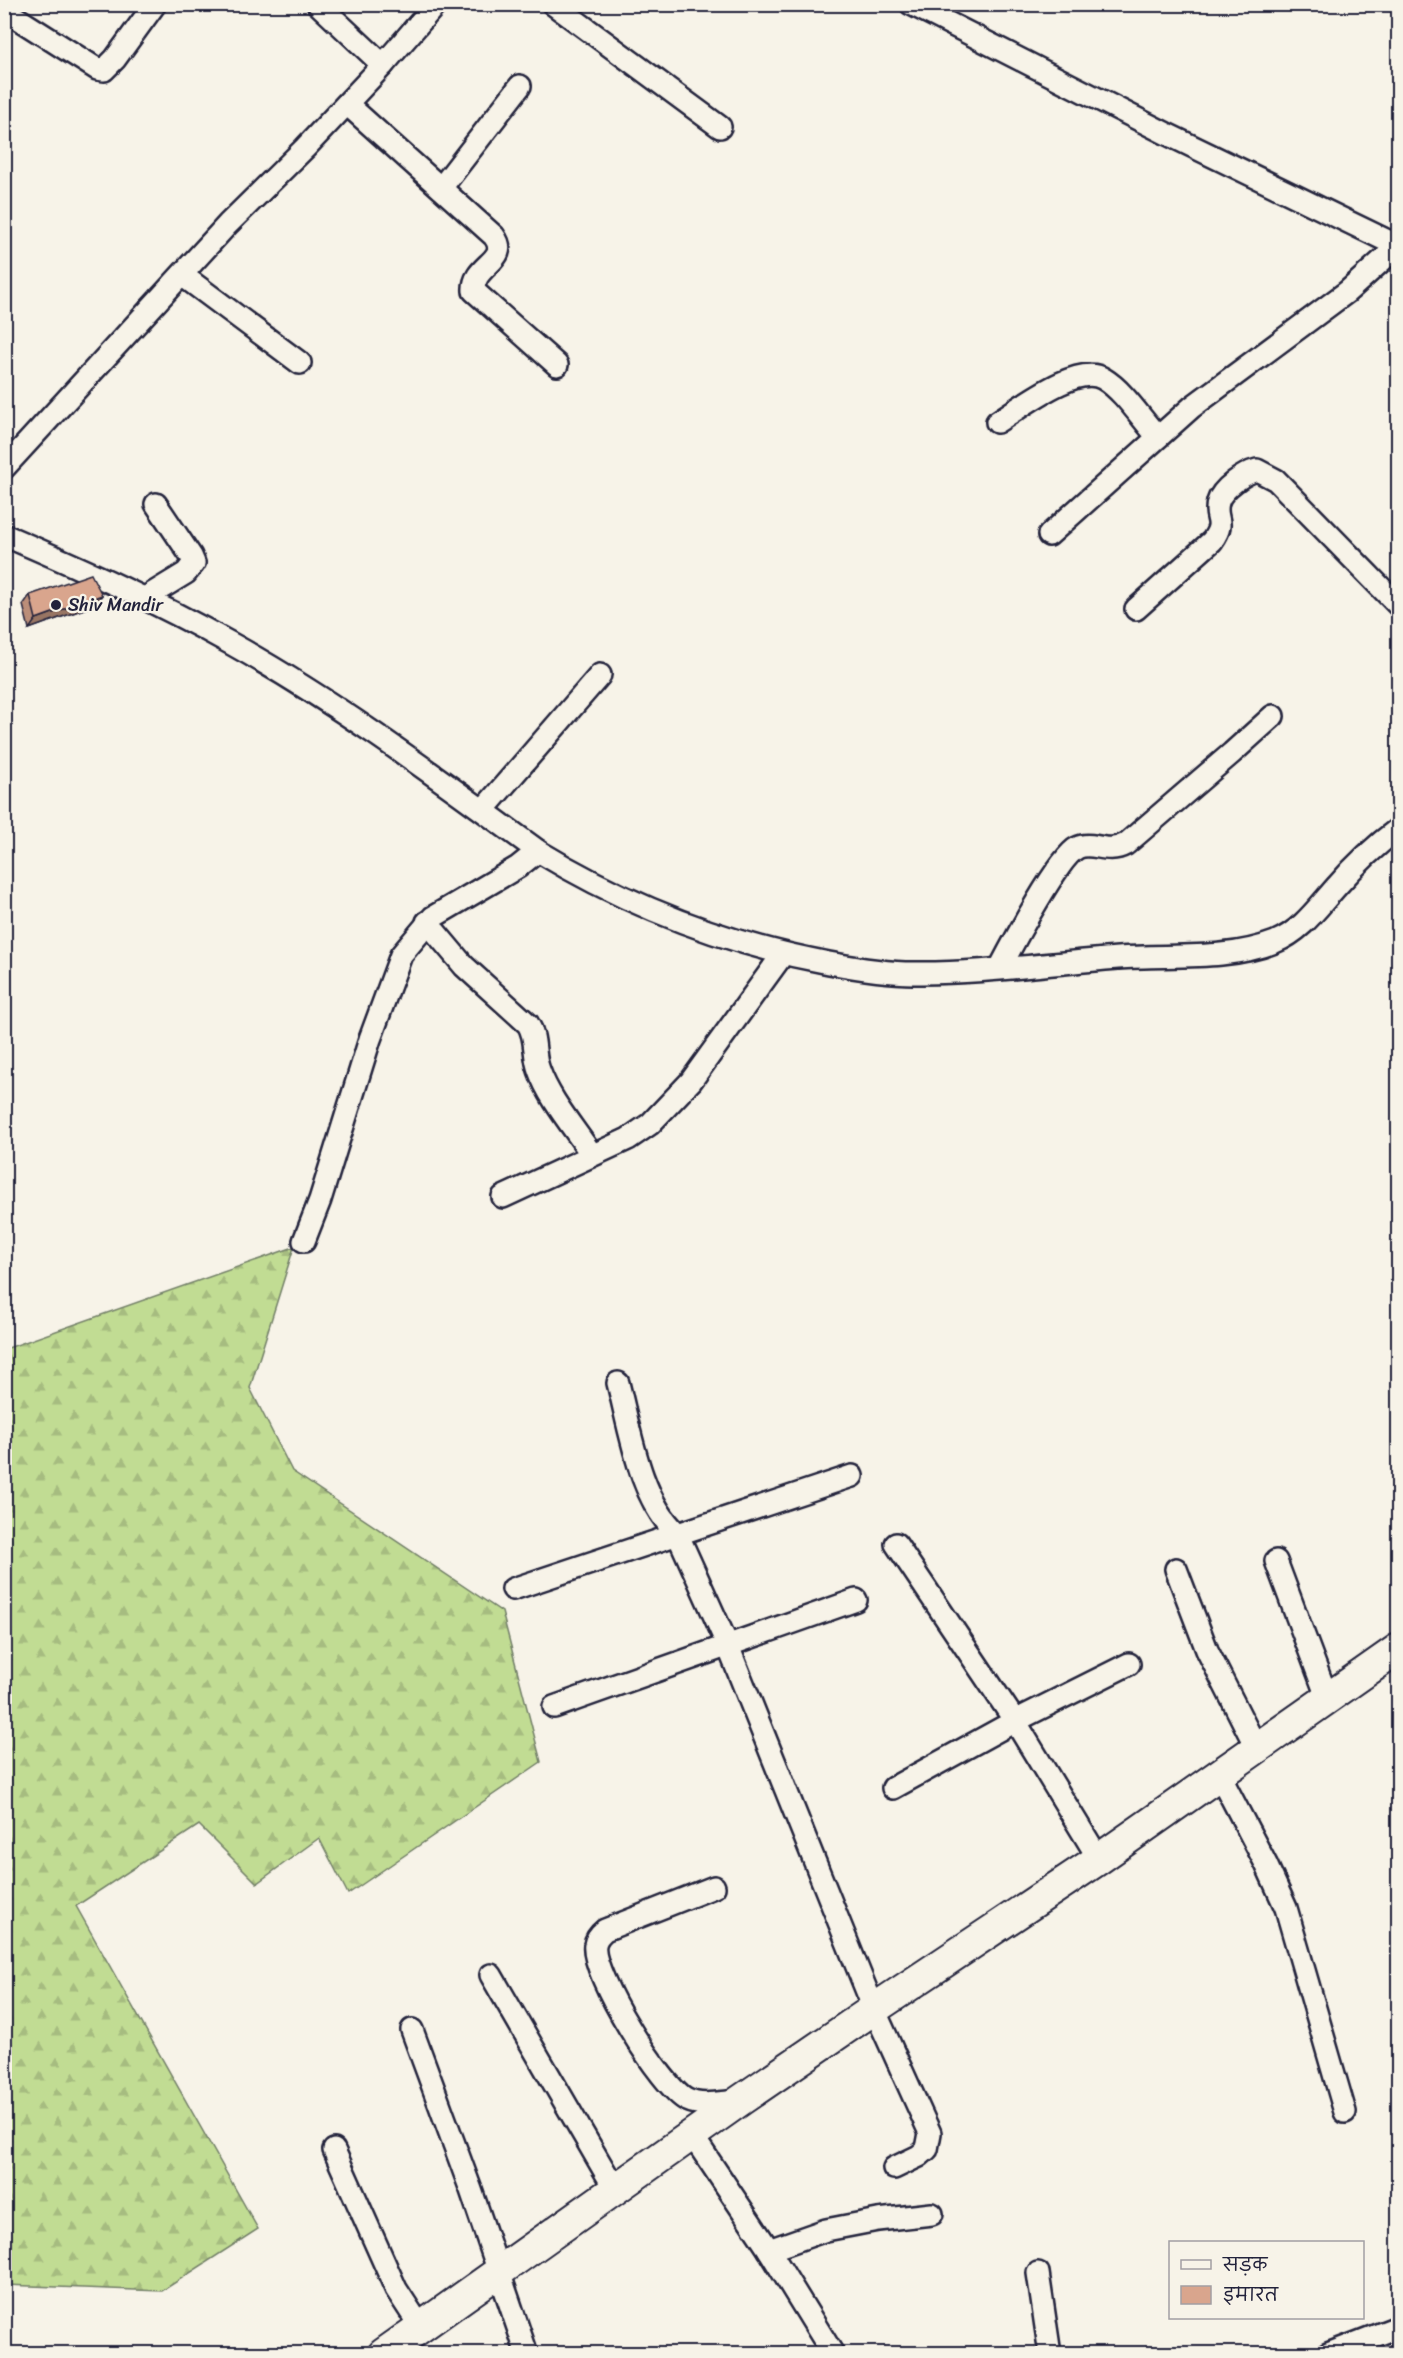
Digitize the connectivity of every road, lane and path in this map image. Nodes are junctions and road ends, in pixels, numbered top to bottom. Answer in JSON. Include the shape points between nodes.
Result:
{"nodes":[{"id":1,"x":155,"y":4,"type":"edge"},
{"id":2,"x":318,"y":4,"type":"edge"},
{"id":3,"x":436,"y":4,"type":"edge"},
{"id":4,"x":553,"y":4,"type":"edge"},
{"id":5,"x":911,"y":4,"type":"edge"},
{"id":6,"x":4,"y":10,"type":"edge"},
{"id":7,"x":383,"y":65,"type":"junction"},
{"id":8,"x":520,"y":86,"type":"dead end"},
{"id":9,"x":347,"y":104,"type":"junction"},
{"id":10,"x":720,"y":127,"type":"dead end"},
{"id":11,"x":441,"y":188,"type":"junction"},
{"id":12,"x":1398,"y":246,"type":"edge"},
{"id":13,"x":182,"y":276,"type":"junction"},
{"id":14,"x":300,"y":363,"type":"dead end"},
{"id":15,"x":557,"y":365,"type":"dead end"},
{"id":16,"x":997,"y":422,"type":"dead end"},
{"id":17,"x":1158,"y":437,"type":"junction"},
{"id":18,"x":4,"y":468,"type":"edge"},
{"id":19,"x":156,"y":504,"type":"dead end"},
{"id":20,"x":4,"y":535,"type":"edge"},
{"id":21,"x":1049,"y":535,"type":"dead end"},
{"id":22,"x":145,"y":598,"type":"junction"},
{"id":23,"x":1398,"y":605,"type":"edge"},
{"id":24,"x":1136,"y":609,"type":"dead end"},
{"id":25,"x":600,"y":675,"type":"dead end"},
{"id":26,"x":1273,"y":716,"type":"dead end"},
{"id":27,"x":483,"y":810,"type":"junction"},
{"id":28,"x":1398,"y":829,"type":"edge"},
{"id":29,"x":538,"y":851,"type":"junction"},
{"id":30,"x":428,"y":922,"type":"junction"},
{"id":31,"x":783,"y":954,"type":"junction"},
{"id":32,"x":1000,"y":968,"type":"junction"},
{"id":33,"x":592,"y":1155,"type":"junction"},
{"id":34,"x":503,"y":1197,"type":"dead end"},
{"id":35,"x":303,"y":1241,"type":"dead end"},
{"id":36,"x":618,"y":1383,"type":"dead end"},
{"id":37,"x":852,"y":1476,"type":"dead end"},
{"id":38,"x":677,"y":1533,"type":"junction"},
{"id":39,"x":896,"y":1544,"type":"dead end"},
{"id":40,"x":1276,"y":1561,"type":"dead end"},
{"id":41,"x":1176,"y":1569,"type":"dead end"},
{"id":42,"x":513,"y":1589,"type":"dead end"},
{"id":43,"x":856,"y":1600,"type":"dead end"},
{"id":44,"x":728,"y":1646,"type":"junction"},
{"id":45,"x":1398,"y":1648,"type":"edge"},
{"id":46,"x":1130,"y":1664,"type":"dead end"},
{"id":47,"x":1327,"y":1697,"type":"junction"},
{"id":48,"x":554,"y":1707,"type":"dead end"},
{"id":49,"x":1015,"y":1721,"type":"junction"},
{"id":50,"x":1257,"y":1747,"type":"junction"},
{"id":51,"x":1219,"y":1774,"type":"junction"},
{"id":52,"x":893,"y":1788,"type":"dead end"},
{"id":53,"x":1099,"y":1859,"type":"junction"},
{"id":54,"x":714,"y":1887,"type":"dead end"},
{"id":55,"x":491,"y":1976,"type":"dead end"},
{"id":56,"x":874,"y":2008,"type":"junction"},
{"id":57,"x":412,"y":2030,"type":"dead end"},
{"id":58,"x":741,"y":2100,"type":"junction"},
{"id":59,"x":1345,"y":2112,"type":"dead end"},
{"id":60,"x":692,"y":2135,"type":"junction"},
{"id":61,"x":334,"y":2150,"type":"dead end"},
{"id":62,"x":894,"y":2168,"type":"dead end"},
{"id":63,"x":615,"y":2189,"type":"junction"},
{"id":64,"x":933,"y":2214,"type":"dead end"},
{"id":65,"x":769,"y":2250,"type":"junction"},
{"id":66,"x":499,"y":2272,"type":"junction"},
{"id":67,"x":1038,"y":2273,"type":"dead end"},
{"id":68,"x":420,"y":2326,"type":"junction"},
{"id":69,"x":1398,"y":2327,"type":"edge"},
{"id":70,"x":1341,"y":2352,"type":"edge"},
{"id":71,"x":383,"y":2354,"type":"edge"},
{"id":72,"x":527,"y":2354,"type":"edge"},
{"id":73,"x":833,"y":2354,"type":"edge"},
{"id":74,"x":1050,"y":2354,"type":"edge"}],
"edges":[{"from":1,"to":6,"type":"street","via":[[104,70]]},
{"from":2,"to":7,"type":"street"},
{"from":3,"to":7,"type":"street"},
{"from":4,"to":10,"type":"street"},
{"from":5,"to":12,"type":"street"},
{"from":7,"to":9,"type":"street"},
{"from":8,"to":11,"type":"street"},
{"from":9,"to":11,"type":"street"},
{"from":9,"to":13,"type":"street"},
{"from":11,"to":15,"type":"street","via":[[499,243],[493,259],[473,281],[474,291]]},
{"from":12,"to":17,"type":"street","via":[[1347,292],[1201,400]]},
{"from":13,"to":14,"type":"street"},
{"from":13,"to":18,"type":"street"},
{"from":16,"to":17,"type":"street","via":[[1067,380],[1092,375],[1115,388]]},
{"from":17,"to":21,"type":"street"},
{"from":19,"to":22,"type":"street","via":[[194,563],[186,573]]},
{"from":20,"to":22,"type":"street"},
{"from":22,"to":27,"type":"street","via":[[265,663],[367,728]]},
{"from":23,"to":24,"type":"street","via":[[1276,480],[1257,470],[1248,472],[1223,492],[1218,501],[1220,531],[1212,541]]},
{"from":25,"to":27,"type":"street"},
{"from":26,"to":32,"type":"street","via":[[1126,844],[1117,849],[1076,848],[1036,903]]},
{"from":27,"to":29,"type":"street"},
{"from":28,"to":32,"type":"street","via":[[1362,858],[1306,921],[1275,942],[1225,954],[1152,955]]},
{"from":29,"to":30,"type":"street"},
{"from":29,"to":31,"type":"street","via":[[640,903],[716,935]]},
{"from":30,"to":33,"type":"street","via":[[464,966],[528,1024],[544,1083]]},
{"from":30,"to":35,"type":"street","via":[[401,955],[389,984],[320,1200]]},
{"from":31,"to":32,"type":"street","via":[[860,969],[911,973]]},
{"from":31,"to":33,"type":"street","via":[[691,1081],[650,1124]]},
{"from":33,"to":34,"type":"street"},
{"from":36,"to":38,"type":"street","via":[[644,1480],[667,1525]]},
{"from":37,"to":38,"type":"street"},
{"from":38,"to":42,"type":"street"},
{"from":38,"to":44,"type":"street"},
{"from":39,"to":49,"type":"street"},
{"from":40,"to":47,"type":"street"},
{"from":41,"to":50,"type":"street","via":[[1207,1650]]},
{"from":43,"to":44,"type":"street"},
{"from":44,"to":48,"type":"street"},
{"from":44,"to":56,"type":"street"},
{"from":45,"to":47,"type":"street"},
{"from":46,"to":49,"type":"street"},
{"from":47,"to":50,"type":"street"},
{"from":49,"to":52,"type":"street"},
{"from":49,"to":53,"type":"street"},
{"from":50,"to":51,"type":"street"},
{"from":51,"to":53,"type":"street"},
{"from":51,"to":59,"type":"street","via":[[1286,1908]]},
{"from":53,"to":56,"type":"street"},
{"from":54,"to":58,"type":"street","via":[[605,1930],[598,1936],[595,1950],[606,1988],[673,2089],[688,2101],[708,2104]]},
{"from":55,"to":63,"type":"street"},
{"from":56,"to":58,"type":"street"},
{"from":56,"to":62,"type":"street","via":[[930,2133],[927,2149]]},
{"from":57,"to":66,"type":"street"},
{"from":58,"to":60,"type":"street"},
{"from":60,"to":63,"type":"street"},
{"from":60,"to":65,"type":"street"},
{"from":61,"to":68,"type":"street","via":[[396,2289]]},
{"from":63,"to":66,"type":"street"},
{"from":64,"to":65,"type":"street","via":[[826,2230]]},
{"from":65,"to":73,"type":"street"},
{"from":66,"to":68,"type":"street"},
{"from":66,"to":72,"type":"street"},
{"from":67,"to":74,"type":"street"},
{"from":68,"to":71,"type":"street"},
{"from":69,"to":70,"type":"street"}]}
